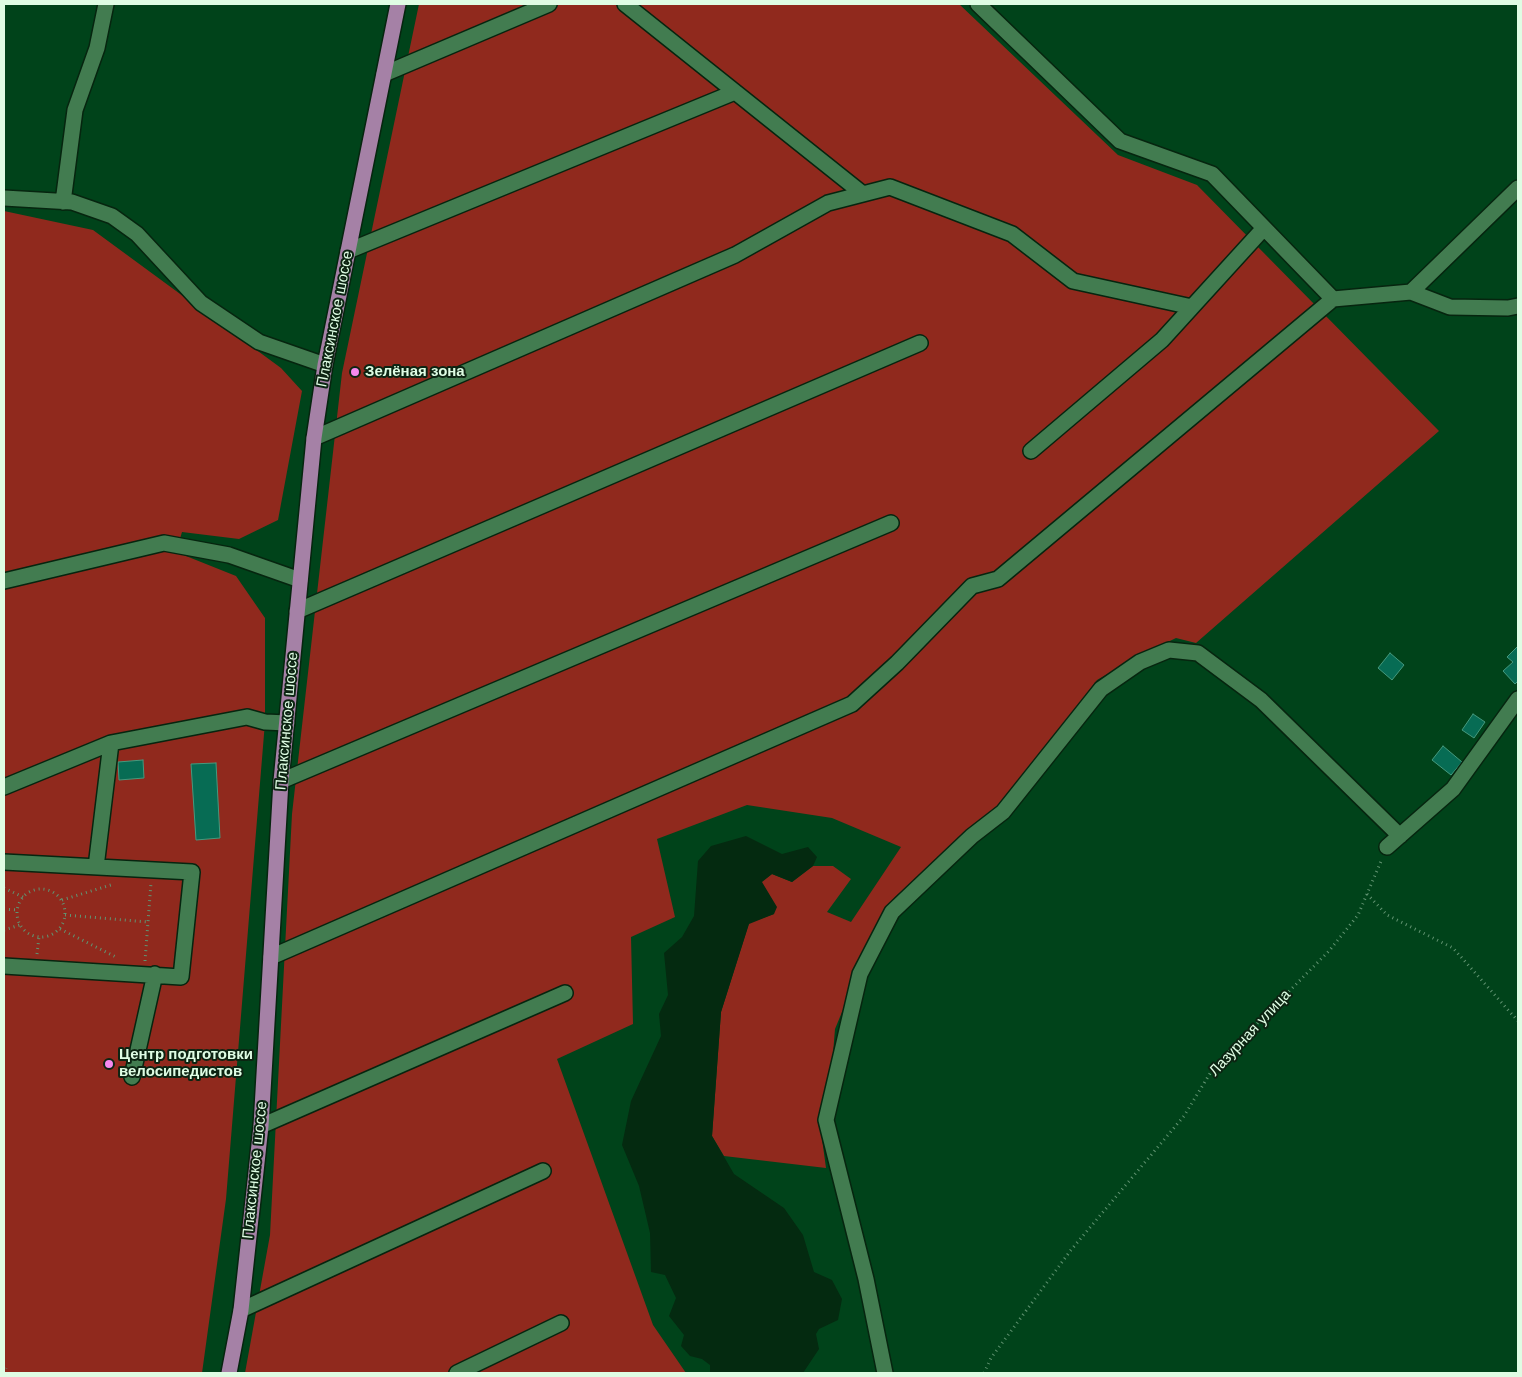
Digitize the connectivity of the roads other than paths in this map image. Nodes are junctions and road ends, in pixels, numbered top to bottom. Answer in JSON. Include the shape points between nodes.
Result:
{"nodes":[{"id":1,"x":106,"y":4,"type":"edge"},
{"id":2,"x":398,"y":4,"type":"edge"},
{"id":3,"x":549,"y":4,"type":"edge"},
{"id":4,"x":625,"y":4,"type":"edge"},
{"id":5,"x":978,"y":4,"type":"edge"},
{"id":6,"x":384,"y":74,"type":"junction"},
{"id":7,"x":735,"y":92,"type":"junction"},
{"id":8,"x":1518,"y":188,"type":"edge"},
{"id":9,"x":863,"y":194,"type":"junction"},
{"id":10,"x":4,"y":198,"type":"edge"},
{"id":11,"x":63,"y":202,"type":"junction"},
{"id":12,"x":1264,"y":228,"type":"junction"},
{"id":13,"x":348,"y":251,"type":"junction"},
{"id":14,"x":1411,"y":292,"type":"junction"},
{"id":15,"x":1333,"y":299,"type":"junction"},
{"id":16,"x":1518,"y":306,"type":"edge"},
{"id":17,"x":1192,"y":307,"type":"junction"},
{"id":18,"x":920,"y":343,"type":"dead end"},
{"id":19,"x":325,"y":365,"type":"junction"},
{"id":20,"x":314,"y":438,"type":"junction"},
{"id":21,"x":1031,"y":451,"type":"dead end"},
{"id":22,"x":891,"y":523,"type":"dead end"},
{"id":23,"x":300,"y":580,"type":"junction"},
{"id":24,"x":4,"y":581,"type":"edge"},
{"id":25,"x":297,"y":611,"type":"junction"},
{"id":26,"x":1518,"y":699,"type":"edge"},
{"id":27,"x":286,"y":724,"type":"junction"},
{"id":28,"x":111,"y":742,"type":"junction"},
{"id":29,"x":281,"y":781,"type":"junction"},
{"id":30,"x":4,"y":787,"type":"edge"},
{"id":31,"x":1400,"y":836,"type":"junction"},
{"id":32,"x":1387,"y":847,"type":"road end"},
{"id":33,"x":4,"y":862,"type":"edge"},
{"id":34,"x":96,"y":867,"type":"junction"},
{"id":35,"x":271,"y":957,"type":"junction"},
{"id":36,"x":4,"y":966,"type":"edge"},
{"id":37,"x":155,"y":974,"type":"junction"},
{"id":38,"x":565,"y":993,"type":"dead end"},
{"id":39,"x":132,"y":1077,"type":"dead end"},
{"id":40,"x":261,"y":1126,"type":"junction"},
{"id":41,"x":543,"y":1171,"type":"dead end"},
{"id":42,"x":241,"y":1310,"type":"junction"},
{"id":43,"x":561,"y":1323,"type":"dead end"},
{"id":44,"x":230,"y":1373,"type":"edge"},
{"id":45,"x":457,"y":1373,"type":"edge"},
{"id":46,"x":884,"y":1373,"type":"edge"}],
"edges":[{"from":1,"to":11,"type":"street","via":[[97,48],[75,110]]},
{"from":2,"to":6,"type":"main road","name":"Плаксинское шоссе"},
{"from":3,"to":6,"type":"street"},
{"from":4,"to":7,"type":"street"},
{"from":5,"to":12,"type":"street","via":[[1120,141],[1212,174]]},
{"from":6,"to":13,"type":"main road","name":"Плаксинское шоссе"},
{"from":7,"to":9,"type":"street"},
{"from":7,"to":13,"type":"street"},
{"from":8,"to":14,"type":"street"},
{"from":9,"to":17,"type":"street","via":[[890,187],[1012,234],[1073,280]]},
{"from":9,"to":20,"type":"street","via":[[828,203],[735,255]]},
{"from":10,"to":11,"type":"street"},
{"from":11,"to":19,"type":"street","via":[[112,216],[137,234],[201,302],[258,342]]},
{"from":12,"to":15,"type":"street"},
{"from":12,"to":17,"type":"street"},
{"from":13,"to":19,"type":"main road","name":"Плаксинское шоссе"},
{"from":14,"to":15,"type":"street"},
{"from":14,"to":16,"type":"street","via":[[1450,307]]},
{"from":15,"to":35,"type":"street","via":[[998,579],[972,586],[852,704]]},
{"from":17,"to":21,"type":"street","via":[[1162,340]]},
{"from":18,"to":25,"type":"street"},
{"from":19,"to":20,"type":"main road","name":"Плаксинское шоссе"},
{"from":20,"to":23,"type":"main road","name":"Плаксинское шоссе"},
{"from":22,"to":29,"type":"street"},
{"from":23,"to":24,"type":"street","via":[[229,555],[164,543]]},
{"from":23,"to":25,"type":"main road","name":"Плаксинское шоссе"},
{"from":25,"to":27,"type":"main road","name":"Плаксинское шоссе"},
{"from":26,"to":31,"type":"street","via":[[1453,789]]},
{"from":27,"to":28,"type":"street","via":[[247,717]]},
{"from":27,"to":29,"type":"main road","name":"Плаксинское шоссе"},
{"from":28,"to":30,"type":"street"},
{"from":28,"to":34,"type":"street"},
{"from":29,"to":35,"type":"main road","name":"Плаксинское шоссе"},
{"from":31,"to":32,"type":"street"},
{"from":31,"to":46,"type":"street","via":[[1261,700],[1198,653],[1169,650],[1140,662],[1102,689],[1004,812],[972,836],[892,912],[860,974],[826,1120],[866,1279]]},
{"from":33,"to":34,"type":"street"},
{"from":34,"to":37,"type":"street","via":[[192,872],[181,977]]},
{"from":35,"to":40,"type":"main road","name":"Плаксинское шоссе"},
{"from":36,"to":37,"type":"street"},
{"from":37,"to":39,"type":"street"},
{"from":38,"to":40,"type":"street"},
{"from":40,"to":42,"type":"main road","name":"Плаксинское шоссе"},
{"from":41,"to":42,"type":"street"},
{"from":42,"to":44,"type":"main road","name":"Плаксинское шоссе"},
{"from":43,"to":45,"type":"street"}]}
